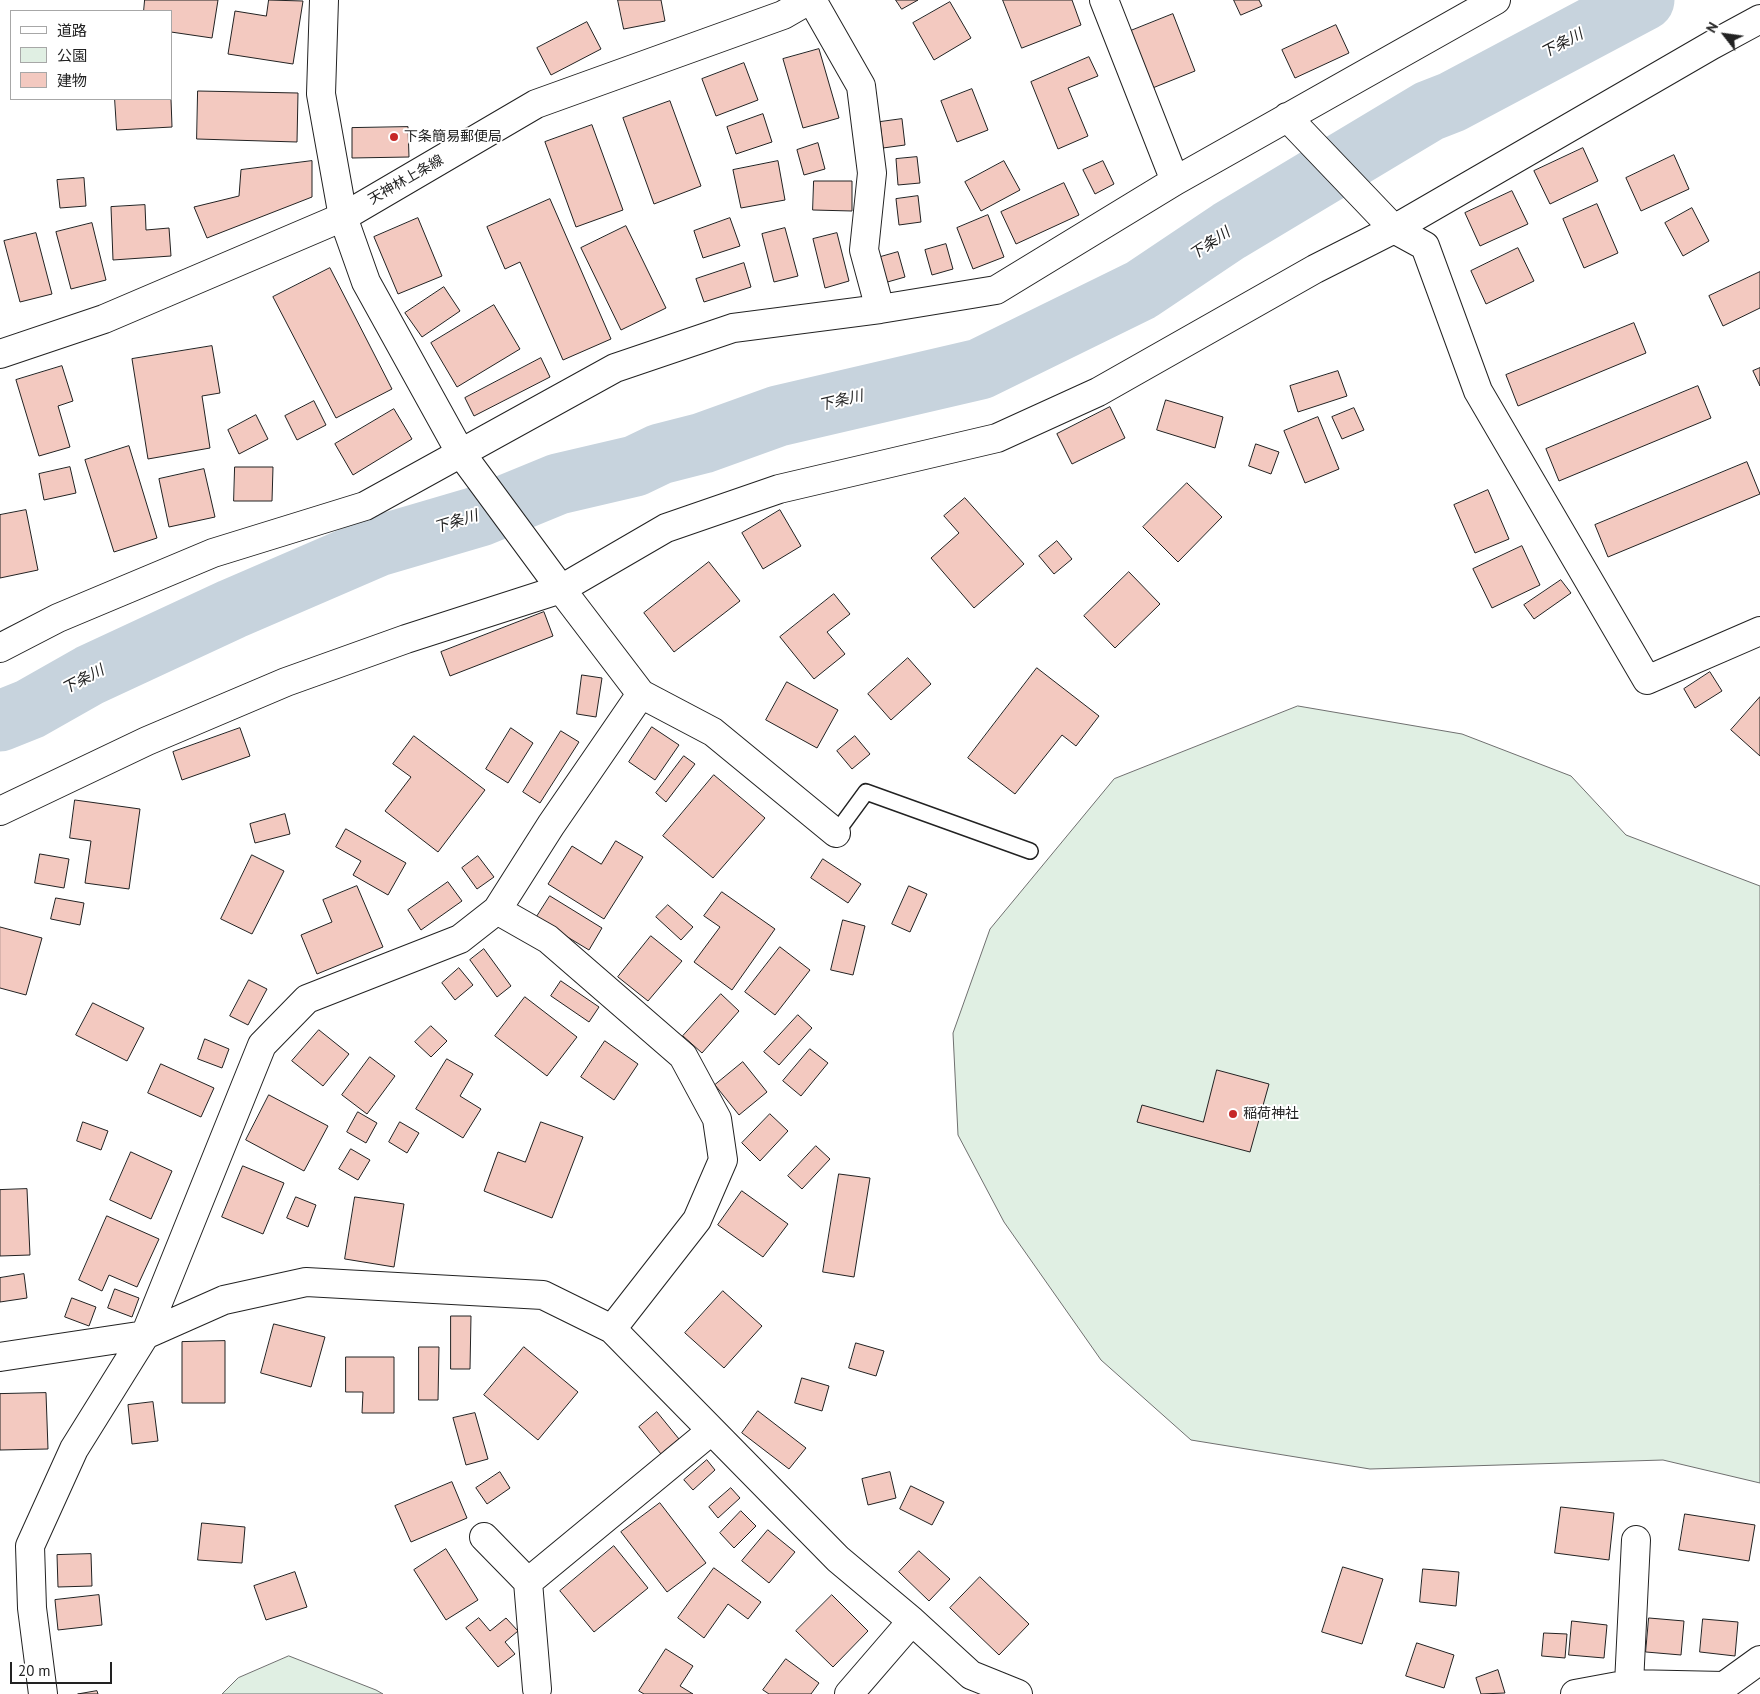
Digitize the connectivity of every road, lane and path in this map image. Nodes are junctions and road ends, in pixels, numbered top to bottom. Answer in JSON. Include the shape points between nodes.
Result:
{"nodes":[{"id":1,"x":324,"y":0,"type":"edge"},
{"id":2,"x":810,"y":0,"type":"edge"},
{"id":3,"x":1104,"y":0,"type":"edge"},
{"id":4,"x":1496,"y":0,"type":"edge"},
{"id":5,"x":1760,"y":19,"type":"edge"},
{"id":6,"x":1287,"y":117,"type":"junction"},
{"id":7,"x":1176,"y":181,"type":"junction"},
{"id":8,"x":343,"y":217,"type":"junction"},
{"id":9,"x":1394,"y":229,"type":"junction"},
{"id":10,"x":880,"y":309,"type":"junction"},
{"id":11,"x":0,"y":354,"type":"edge"},
{"id":12,"x":460,"y":452,"type":"junction"},
{"id":13,"x":561,"y":589,"type":"junction"},
{"id":14,"x":1760,"y":631,"type":"edge"},
{"id":15,"x":0,"y":648,"type":"edge"},
{"id":16,"x":641,"y":694,"type":"junction"},
{"id":17,"x":0,"y":811,"type":"edge"},
{"id":18,"x":836,"y":833,"type":"joint"},
{"id":19,"x":1030,"y":851,"type":"dead end"},
{"id":20,"x":497,"y":910,"type":"junction"},
{"id":21,"x":612,"y":1329,"type":"junction"},
{"id":22,"x":145,"y":1335,"type":"junction"},
{"id":23,"x":0,"y":1357,"type":"edge"},
{"id":24,"x":711,"y":1431,"type":"junction"},
{"id":25,"x":484,"y":1537,"type":"dead end"},
{"id":26,"x":1636,"y":1540,"type":"dead end"},
{"id":27,"x":528,"y":1582,"type":"junction"},
{"id":28,"x":912,"y":1621,"type":"junction"},
{"id":29,"x":1760,"y":1660,"type":"edge"},
{"id":30,"x":1629,"y":1684,"type":"junction"},
{"id":31,"x":537,"y":1689,"type":"dead end"},
{"id":32,"x":43,"y":1694,"type":"edge"},
{"id":33,"x":849,"y":1694,"type":"edge"},
{"id":34,"x":1018,"y":1694,"type":"edge"},
{"id":35,"x":1575,"y":1694,"type":"edge"}],
"edges":[{"from":1,"to":8,"type":"street","via":[[321,94]]},
{"from":2,"to":8,"type":"street","name":"天神林上条線","via":[[783,15],[536,104]]},
{"from":2,"to":10,"type":"street","via":[[861,86],[872,174],[864,250]]},
{"from":3,"to":7,"type":"street"},
{"from":4,"to":6,"type":"street"},
{"from":5,"to":9,"type":"street"},
{"from":6,"to":7,"type":"street"},
{"from":6,"to":9,"type":"street"},
{"from":7,"to":10,"type":"street","via":[[996,290]]},
{"from":8,"to":11,"type":"street","name":"天神林上条線","via":[[104,318]]},
{"from":8,"to":12,"type":"street","via":[[366,282]]},
{"from":9,"to":13,"type":"street","via":[[1298,278],[1098,392],[997,438],[779,489],[666,528]]},
{"from":9,"to":14,"type":"street","via":[[1425,246],[1478,391],[1646,680]]},
{"from":10,"to":12,"type":"street","via":[[733,328],[615,368]]},
{"from":12,"to":13,"type":"street"},
{"from":12,"to":15,"type":"street","via":[[365,506],[213,553],[58,618]]},
{"from":13,"to":16,"type":"street"},
{"from":13,"to":17,"type":"street","via":[[286,682],[147,741]]},
{"from":16,"to":18,"type":"street","via":[[713,732]]},
{"from":16,"to":20,"type":"street"},
{"from":18,"to":19,"type":"lane","via":[[866,792]]},
{"from":20,"to":21,"type":"street","via":[[548,939],[683,1056],[717,1119],[723,1160],[697,1220]]},
{"from":20,"to":22,"type":"street","via":[[460,939],[307,999],[262,1046]]},
{"from":21,"to":22,"type":"street","via":[[542,1295],[306,1282],[224,1300]]},
{"from":21,"to":24,"type":"street"},
{"from":22,"to":23,"type":"street"},
{"from":22,"to":32,"type":"street","via":[[74,1449],[30,1546],[32,1608]]},
{"from":24,"to":27,"type":"street"},
{"from":24,"to":28,"type":"street","via":[[838,1559]]},
{"from":25,"to":27,"type":"street"},
{"from":26,"to":30,"type":"street"},
{"from":27,"to":31,"type":"street"},
{"from":28,"to":33,"type":"street"},
{"from":28,"to":34,"type":"street","via":[[971,1675]]},
{"from":29,"to":30,"type":"street","via":[[1724,1686]]},
{"from":30,"to":35,"type":"street"}]}
